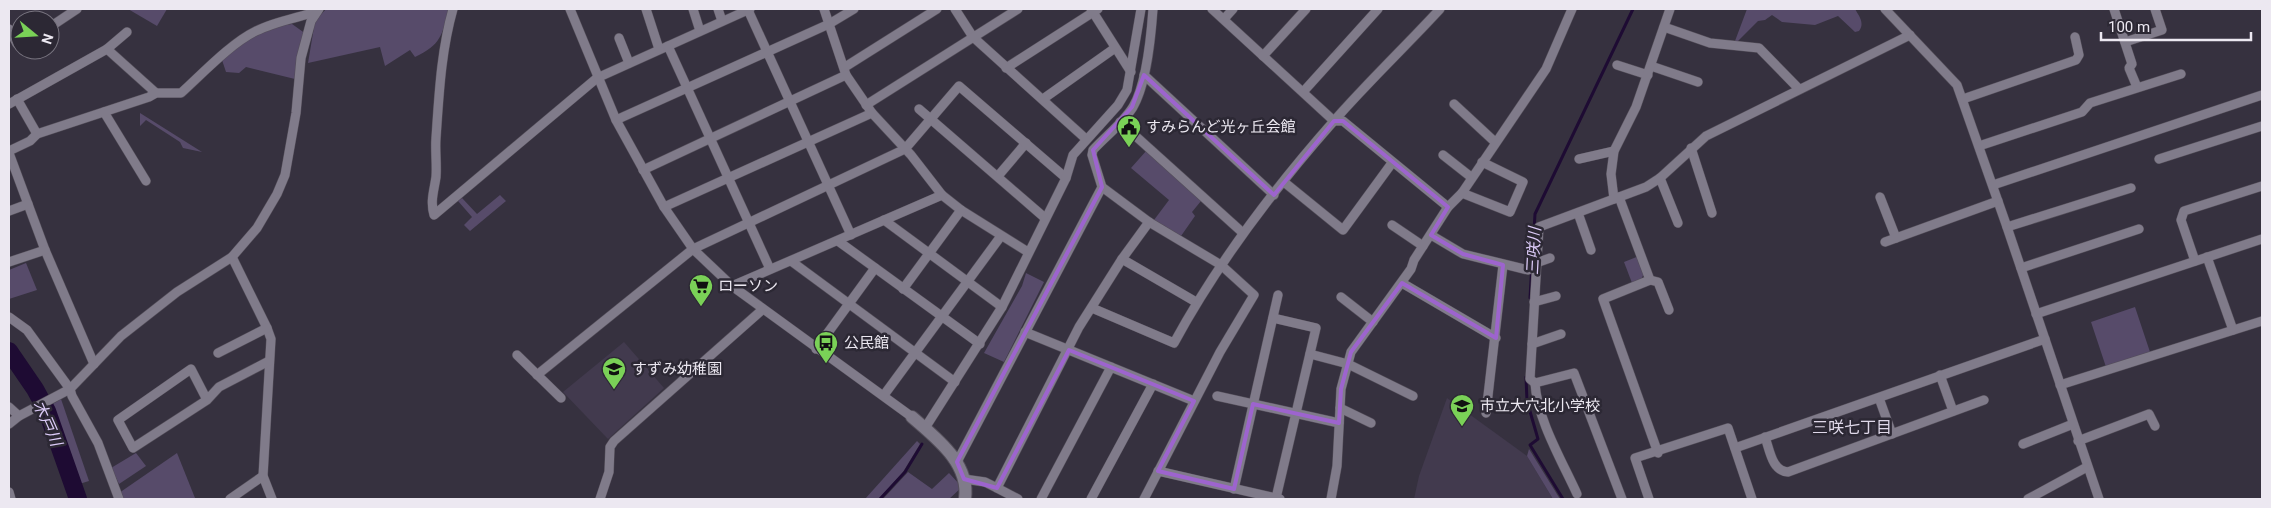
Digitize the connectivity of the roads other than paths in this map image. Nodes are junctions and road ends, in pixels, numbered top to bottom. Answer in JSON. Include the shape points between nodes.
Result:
{"nodes":[{"id":1,"x":77,"y":9,"type":"edge"},
{"id":2,"x":453,"y":9,"type":"edge"},
{"id":3,"x":570,"y":9,"type":"edge"},
{"id":4,"x":646,"y":9,"type":"edge"},
{"id":5,"x":693,"y":9,"type":"edge"},
{"id":6,"x":718,"y":9,"type":"edge"},
{"id":7,"x":749,"y":9,"type":"edge"},
{"id":8,"x":824,"y":9,"type":"edge"},
{"id":9,"x":854,"y":9,"type":"edge"},
{"id":10,"x":937,"y":9,"type":"edge"},
{"id":11,"x":955,"y":9,"type":"edge"},
{"id":12,"x":1018,"y":9,"type":"edge"},
{"id":13,"x":1141,"y":9,"type":"edge"},
{"id":14,"x":1153,"y":9,"type":"edge"},
{"id":15,"x":1212,"y":9,"type":"edge"},
{"id":16,"x":1233,"y":9,"type":"edge"},
{"id":17,"x":1306,"y":9,"type":"edge"},
{"id":18,"x":1378,"y":9,"type":"edge"},
{"id":19,"x":1440,"y":9,"type":"edge"},
{"id":20,"x":1572,"y":9,"type":"edge"},
{"id":21,"x":1670,"y":9,"type":"edge"},
{"id":22,"x":1885,"y":9,"type":"edge"},
{"id":23,"x":2114,"y":9,"type":"edge"},
{"id":24,"x":2155,"y":9,"type":"edge"},
{"id":25,"x":317,"y":10,"type":"edge"},
{"id":26,"x":1094,"y":10,"type":"edge"},
{"id":27,"x":1224,"y":19,"type":"junction"},
{"id":28,"x":60,"y":20,"type":"edge"},
{"id":29,"x":722,"y":21,"type":"junction"},
{"id":30,"x":829,"y":24,"type":"junction"},
{"id":31,"x":1664,"y":27,"type":"junction"},
{"id":32,"x":700,"y":31,"type":"junction"},
{"id":33,"x":128,"y":32,"type":"dead end"},
{"id":34,"x":1910,"y":35,"type":"junction"},
{"id":35,"x":973,"y":37,"type":"junction"},
{"id":36,"x":619,"y":38,"type":"dead end"},
{"id":37,"x":2075,"y":38,"type":"dead end"},
{"id":38,"x":2125,"y":42,"type":"junction"},
{"id":39,"x":664,"y":47,"type":"junction"},
{"id":40,"x":1115,"y":48,"type":"junction"},
{"id":41,"x":107,"y":49,"type":"junction"},
{"id":42,"x":768,"y":52,"type":"junction"},
{"id":43,"x":1263,"y":56,"type":"junction"},
{"id":44,"x":629,"y":63,"type":"junction"},
{"id":45,"x":1617,"y":65,"type":"dead end"},
{"id":46,"x":1006,"y":68,"type":"junction"},
{"id":47,"x":1650,"y":70,"type":"junction"},
{"id":48,"x":845,"y":71,"type":"junction"},
{"id":49,"x":1131,"y":72,"type":"junction"},
{"id":50,"x":2181,"y":74,"type":"dead end"},
{"id":51,"x":1144,"y":75,"type":"junction"},
{"id":52,"x":597,"y":78,"type":"junction"},
{"id":53,"x":1698,"y":82,"type":"dead end"},
{"id":54,"x":2137,"y":87,"type":"junction"},
{"id":55,"x":687,"y":88,"type":"junction"},
{"id":56,"x":1799,"y":89,"type":"junction"},
{"id":57,"x":1303,"y":92,"type":"junction"},
{"id":58,"x":156,"y":93,"type":"junction"},
{"id":59,"x":2262,"y":95,"type":"edge"},
{"id":60,"x":17,"y":99,"type":"junction"},
{"id":61,"x":1043,"y":99,"type":"junction"},
{"id":62,"x":1963,"y":99,"type":"junction"},
{"id":63,"x":790,"y":101,"type":"junction"},
{"id":64,"x":9,"y":104,"type":"edge"},
{"id":65,"x":1454,"y":104,"type":"dead end"},
{"id":66,"x":869,"y":109,"type":"junction"},
{"id":67,"x":919,"y":109,"type":"dead end"},
{"id":68,"x":104,"y":112,"type":"junction"},
{"id":69,"x":932,"y":118,"type":"junction"},
{"id":70,"x":616,"y":120,"type":"junction"},
{"id":71,"x":1334,"y":121,"type":"junction"},
{"id":72,"x":1120,"y":122,"type":"junction"},
{"id":73,"x":2262,"y":126,"type":"edge"},
{"id":74,"x":37,"y":134,"type":"junction"},
{"id":75,"x":710,"y":138,"type":"junction"},
{"id":76,"x":1086,"y":139,"type":"junction"},
{"id":77,"x":808,"y":142,"type":"junction"},
{"id":78,"x":1495,"y":142,"type":"junction"},
{"id":79,"x":1026,"y":143,"type":"junction"},
{"id":80,"x":1979,"y":146,"type":"junction"},
{"id":81,"x":1691,"y":148,"type":"junction"},
{"id":82,"x":905,"y":149,"type":"junction"},
{"id":83,"x":1614,"y":151,"type":"junction"},
{"id":84,"x":9,"y":152,"type":"edge"},
{"id":85,"x":1443,"y":156,"type":"dead end"},
{"id":86,"x":1579,"y":159,"type":"dead end"},
{"id":87,"x":2159,"y":159,"type":"dead end"},
{"id":88,"x":1482,"y":162,"type":"junction"},
{"id":89,"x":1392,"y":164,"type":"junction"},
{"id":90,"x":644,"y":170,"type":"junction"},
{"id":91,"x":998,"y":176,"type":"junction"},
{"id":92,"x":1471,"y":177,"type":"junction"},
{"id":93,"x":729,"y":178,"type":"junction"},
{"id":94,"x":1066,"y":178,"type":"junction"},
{"id":95,"x":1660,"y":178,"type":"junction"},
{"id":96,"x":146,"y":182,"type":"dead end"},
{"id":97,"x":1284,"y":182,"type":"junction"},
{"id":98,"x":830,"y":185,"type":"junction"},
{"id":99,"x":1993,"y":185,"type":"junction"},
{"id":100,"x":2262,"y":186,"type":"edge"},
{"id":101,"x":1102,"y":187,"type":"junction"},
{"id":102,"x":2131,"y":188,"type":"dead end"},
{"id":103,"x":1462,"y":193,"type":"junction"},
{"id":104,"x":942,"y":195,"type":"junction"},
{"id":105,"x":1274,"y":195,"type":"junction"},
{"id":106,"x":1880,"y":197,"type":"dead end"},
{"id":107,"x":1616,"y":198,"type":"junction"},
{"id":108,"x":1998,"y":201,"type":"junction"},
{"id":109,"x":28,"y":204,"type":"junction"},
{"id":110,"x":664,"y":207,"type":"junction"},
{"id":111,"x":1448,"y":207,"type":"junction"},
{"id":112,"x":9,"y":210,"type":"edge"},
{"id":113,"x":961,"y":210,"type":"junction"},
{"id":114,"x":1578,"y":213,"type":"junction"},
{"id":115,"x":1712,"y":213,"type":"dead end"},
{"id":116,"x":1046,"y":218,"type":"junction"},
{"id":117,"x":884,"y":220,"type":"junction"},
{"id":118,"x":749,"y":222,"type":"junction"},
{"id":119,"x":1149,"y":222,"type":"junction"},
{"id":120,"x":1678,"y":223,"type":"dead end"},
{"id":121,"x":1392,"y":225,"type":"dead end"},
{"id":122,"x":2007,"y":227,"type":"junction"},
{"id":123,"x":2139,"y":229,"type":"dead end"},
{"id":124,"x":1243,"y":233,"type":"junction"},
{"id":125,"x":851,"y":234,"type":"junction"},
{"id":126,"x":1430,"y":235,"type":"junction"},
{"id":127,"x":1001,"y":236,"type":"junction"},
{"id":128,"x":1896,"y":238,"type":"junction"},
{"id":129,"x":838,"y":241,"type":"junction"},
{"id":130,"x":1886,"y":242,"type":"dead end"},
{"id":131,"x":2261,"y":242,"type":"edge"},
{"id":132,"x":1423,"y":246,"type":"junction"},
{"id":133,"x":693,"y":249,"type":"junction"},
{"id":134,"x":44,"y":250,"type":"junction"},
{"id":135,"x":1591,"y":250,"type":"dead end"},
{"id":136,"x":1028,"y":252,"type":"junction"},
{"id":137,"x":929,"y":254,"type":"junction"},
{"id":138,"x":232,"y":257,"type":"junction"},
{"id":139,"x":2207,"y":257,"type":"junction"},
{"id":140,"x":1550,"y":258,"type":"dead end"},
{"id":141,"x":1122,"y":259,"type":"junction"},
{"id":142,"x":791,"y":260,"type":"junction"},
{"id":143,"x":2195,"y":261,"type":"junction"},
{"id":144,"x":9,"y":262,"type":"edge"},
{"id":145,"x":1220,"y":265,"type":"junction"},
{"id":146,"x":1503,"y":265,"type":"junction"},
{"id":147,"x":875,"y":268,"type":"junction"},
{"id":148,"x":2021,"y":268,"type":"junction"},
{"id":149,"x":770,"y":269,"type":"junction"},
{"id":150,"x":1533,"y":269,"type":"junction"},
{"id":151,"x":1650,"y":280,"type":"junction"},
{"id":152,"x":968,"y":282,"type":"junction"},
{"id":153,"x":1402,"y":283,"type":"junction"},
{"id":154,"x":732,"y":286,"type":"junction"},
{"id":155,"x":903,"y":289,"type":"junction"},
{"id":156,"x":1278,"y":295,"type":"dead end"},
{"id":157,"x":1556,"y":296,"type":"dead end"},
{"id":158,"x":1342,"y":297,"type":"dead end"},
{"id":159,"x":1196,"y":302,"type":"junction"},
{"id":160,"x":1534,"y":302,"type":"junction"},
{"id":161,"x":850,"y":303,"type":"junction"},
{"id":162,"x":1002,"y":307,"type":"junction"},
{"id":163,"x":1092,"y":308,"type":"junction"},
{"id":164,"x":763,"y":309,"type":"junction"},
{"id":165,"x":1669,"y":310,"type":"dead end"},
{"id":166,"x":2036,"y":314,"type":"junction"},
{"id":167,"x":9,"y":316,"type":"edge"},
{"id":168,"x":942,"y":317,"type":"junction"},
{"id":169,"x":1273,"y":318,"type":"junction"},
{"id":170,"x":2262,"y":321,"type":"edge"},
{"id":171,"x":1372,"y":322,"type":"junction"},
{"id":172,"x":268,"y":328,"type":"junction"},
{"id":173,"x":2233,"y":330,"type":"junction"},
{"id":174,"x":1025,"y":332,"type":"junction"},
{"id":175,"x":1561,"y":334,"type":"dead end"},
{"id":176,"x":1496,"y":338,"type":"junction"},
{"id":177,"x":2045,"y":339,"type":"junction"},
{"id":178,"x":980,"y":344,"type":"junction"},
{"id":179,"x":1532,"y":344,"type":"junction"},
{"id":180,"x":816,"y":349,"type":"junction"},
{"id":181,"x":1069,"y":350,"type":"junction"},
{"id":182,"x":218,"y":353,"type":"dead end"},
{"id":183,"x":916,"y":353,"type":"junction"},
{"id":184,"x":1310,"y":354,"type":"junction"},
{"id":185,"x":517,"y":355,"type":"dead end"},
{"id":186,"x":269,"y":361,"type":"junction"},
{"id":187,"x":94,"y":364,"type":"junction"},
{"id":188,"x":1348,"y":364,"type":"junction"},
{"id":189,"x":1111,"y":367,"type":"junction"},
{"id":190,"x":537,"y":375,"type":"junction"},
{"id":191,"x":1940,"y":375,"type":"junction"},
{"id":192,"x":955,"y":382,"type":"junction"},
{"id":193,"x":1153,"y":384,"type":"junction"},
{"id":194,"x":1535,"y":384,"type":"junction"},
{"id":195,"x":2060,"y":385,"type":"junction"},
{"id":196,"x":70,"y":389,"type":"junction"},
{"id":197,"x":884,"y":395,"type":"junction"},
{"id":198,"x":1217,"y":396,"type":"dead end"},
{"id":199,"x":1413,"y":396,"type":"dead end"},
{"id":200,"x":561,"y":398,"type":"dead end"},
{"id":201,"x":1879,"y":398,"type":"junction"},
{"id":202,"x":207,"y":400,"type":"junction"},
{"id":203,"x":1984,"y":400,"type":"dead end"},
{"id":204,"x":1194,"y":401,"type":"junction"},
{"id":205,"x":1253,"y":404,"type":"junction"},
{"id":206,"x":9,"y":407,"type":"edge"},
{"id":207,"x":1340,"y":408,"type":"junction"},
{"id":208,"x":1953,"y":411,"type":"junction"},
{"id":209,"x":1296,"y":413,"type":"junction"},
{"id":210,"x":1486,"y":413,"type":"dead end"},
{"id":211,"x":18,"y":416,"type":"junction"},
{"id":212,"x":912,"y":417,"type":"joint"},
{"id":213,"x":1339,"y":423,"type":"junction"},
{"id":214,"x":1371,"y":423,"type":"dead end"},
{"id":215,"x":9,"y":424,"type":"edge"},
{"id":216,"x":2073,"y":424,"type":"junction"},
{"id":217,"x":2154,"y":426,"type":"dead end"},
{"id":218,"x":924,"y":428,"type":"junction"},
{"id":219,"x":1892,"y":434,"type":"junction"},
{"id":220,"x":1765,"y":437,"type":"junction"},
{"id":221,"x":2078,"y":440,"type":"junction"},
{"id":222,"x":2023,"y":444,"type":"dead end"},
{"id":223,"x":1734,"y":448,"type":"junction"},
{"id":224,"x":1658,"y":452,"type":"junction"},
{"id":225,"x":957,"y":462,"type":"junction"},
{"id":226,"x":2087,"y":467,"type":"junction"},
{"id":227,"x":1158,"y":471,"type":"junction"},
{"id":228,"x":262,"y":476,"type":"junction"},
{"id":229,"x":964,"y":479,"type":"junction"},
{"id":230,"x":997,"y":488,"type":"junction"},
{"id":231,"x":1234,"y":489,"type":"junction"},
{"id":232,"x":9,"y":492,"type":"edge"},
{"id":233,"x":1577,"y":494,"type":"dead end"},
{"id":234,"x":11,"y":499,"type":"edge"},
{"id":235,"x":119,"y":499,"type":"edge"},
{"id":236,"x":230,"y":499,"type":"edge"},
{"id":237,"x":272,"y":499,"type":"edge"},
{"id":238,"x":600,"y":499,"type":"edge"},
{"id":239,"x":965,"y":499,"type":"edge"},
{"id":240,"x":1018,"y":499,"type":"edge"},
{"id":241,"x":1041,"y":499,"type":"edge"},
{"id":242,"x":1091,"y":499,"type":"edge"},
{"id":243,"x":1144,"y":499,"type":"edge"},
{"id":244,"x":1279,"y":499,"type":"edge"},
{"id":245,"x":1331,"y":499,"type":"edge"},
{"id":246,"x":1622,"y":499,"type":"edge"},
{"id":247,"x":1649,"y":499,"type":"edge"},
{"id":248,"x":1752,"y":499,"type":"edge"},
{"id":249,"x":2030,"y":499,"type":"edge"},
{"id":250,"x":2099,"y":499,"type":"edge"}],
"edges":[{"from":1,"to":28,"type":"street"},
{"from":2,"to":52,"type":"street","via":[[442,71],[436,177],[431,198],[434,215]]},
{"from":3,"to":52,"type":"street"},
{"from":4,"to":39,"type":"street"},
{"from":5,"to":32,"type":"street"},
{"from":6,"to":29,"type":"street"},
{"from":7,"to":29,"type":"street"},
{"from":7,"to":42,"type":"street"},
{"from":8,"to":30,"type":"street"},
{"from":9,"to":30,"type":"street"},
{"from":10,"to":48,"type":"street"},
{"from":11,"to":35,"type":"street"},
{"from":12,"to":35,"type":"street"},
{"from":13,"to":49,"type":"street"},
{"from":14,"to":51,"type":"street"},
{"from":15,"to":27,"type":"street"},
{"from":16,"to":27,"type":"street"},
{"from":17,"to":43,"type":"street"},
{"from":18,"to":57,"type":"street"},
{"from":19,"to":71,"type":"street"},
{"from":20,"to":78,"type":"street","via":[[1546,68]]},
{"from":21,"to":31,"type":"street"},
{"from":22,"to":34,"type":"street"},
{"from":23,"to":38,"type":"street"},
{"from":24,"to":38,"type":"street","via":[[2162,30]]},
{"from":25,"to":58,"type":"street","via":[[254,32],[181,92]]},
{"from":25,"to":138,"type":"street","via":[[301,58],[296,114],[285,175],[257,228]]},
{"from":26,"to":40,"type":"street"},
{"from":26,"to":46,"type":"street"},
{"from":27,"to":43,"type":"street"},
{"from":29,"to":32,"type":"street"},
{"from":30,"to":42,"type":"street"},
{"from":30,"to":48,"type":"street"},
{"from":31,"to":47,"type":"street"},
{"from":31,"to":56,"type":"street","via":[[1710,43],[1759,48]]},
{"from":32,"to":39,"type":"street"},
{"from":33,"to":41,"type":"street"},
{"from":34,"to":56,"type":"street"},
{"from":34,"to":62,"type":"street","via":[[1954,80]]},
{"from":35,"to":46,"type":"street"},
{"from":35,"to":66,"type":"street"},
{"from":36,"to":44,"type":"street"},
{"from":37,"to":62,"type":"street","via":[[2079,55],[2076,60]]},
{"from":38,"to":54,"type":"street","via":[[2132,64],[2129,68]]},
{"from":39,"to":44,"type":"street"},
{"from":39,"to":55,"type":"street"},
{"from":40,"to":49,"type":"street"},
{"from":40,"to":61,"type":"street"},
{"from":41,"to":58,"type":"street"},
{"from":41,"to":60,"type":"street"},
{"from":42,"to":55,"type":"street"},
{"from":42,"to":63,"type":"street"},
{"from":43,"to":57,"type":"street"},
{"from":44,"to":52,"type":"street"},
{"from":45,"to":47,"type":"street"},
{"from":46,"to":61,"type":"street"},
{"from":47,"to":53,"type":"street"},
{"from":47,"to":83,"type":"street"},
{"from":48,"to":63,"type":"street"},
{"from":48,"to":66,"type":"street"},
{"from":49,"to":76,"type":"street","via":[[1124,98]]},
{"from":50,"to":54,"type":"street"},
{"from":51,"to":72,"type":"street","via":[[1132,108]]},
{"from":51,"to":105,"type":"street"},
{"from":52,"to":70,"type":"street"},
{"from":54,"to":80,"type":"street","via":[[2090,104],[2082,112]]},
{"from":55,"to":70,"type":"street"},
{"from":55,"to":75,"type":"street"},
{"from":56,"to":81,"type":"street","via":[[1706,136]]},
{"from":57,"to":71,"type":"street"},
{"from":58,"to":68,"type":"street"},
{"from":59,"to":99,"type":"street"},
{"from":60,"to":64,"type":"street"},
{"from":60,"to":74,"type":"street"},
{"from":61,"to":76,"type":"street"},
{"from":62,"to":80,"type":"street"},
{"from":63,"to":75,"type":"street"},
{"from":63,"to":77,"type":"street"},
{"from":65,"to":78,"type":"street"},
{"from":66,"to":77,"type":"street"},
{"from":66,"to":82,"type":"street"},
{"from":67,"to":69,"type":"street"},
{"from":68,"to":74,"type":"street"},
{"from":68,"to":96,"type":"street"},
{"from":69,"to":79,"type":"street","via":[[959,86]]},
{"from":69,"to":82,"type":"street"},
{"from":69,"to":91,"type":"street"},
{"from":70,"to":90,"type":"street"},
{"from":71,"to":89,"type":"street","via":[[1343,121]]},
{"from":71,"to":97,"type":"street"},
{"from":72,"to":101,"type":"street","via":[[1093,150]]},
{"from":72,"to":124,"type":"street"},
{"from":73,"to":87,"type":"street"},
{"from":74,"to":84,"type":"street"},
{"from":75,"to":90,"type":"street"},
{"from":75,"to":93,"type":"street"},
{"from":76,"to":94,"type":"street","via":[[1073,155]]},
{"from":77,"to":93,"type":"street"},
{"from":77,"to":98,"type":"street"},
{"from":78,"to":88,"type":"street"},
{"from":79,"to":91,"type":"street"},
{"from":79,"to":94,"type":"street"},
{"from":80,"to":99,"type":"street"},
{"from":81,"to":95,"type":"street"},
{"from":81,"to":115,"type":"street"},
{"from":82,"to":98,"type":"street"},
{"from":82,"to":104,"type":"street"},
{"from":83,"to":86,"type":"street"},
{"from":83,"to":107,"type":"street","via":[[1611,174]]},
{"from":84,"to":109,"type":"street"},
{"from":85,"to":92,"type":"street"},
{"from":88,"to":92,"type":"street"},
{"from":88,"to":103,"type":"street","via":[[1523,182],[1510,212]]},
{"from":89,"to":97,"type":"street","via":[[1343,230]]},
{"from":89,"to":111,"type":"street"},
{"from":90,"to":110,"type":"street"},
{"from":91,"to":116,"type":"street"},
{"from":92,"to":103,"type":"street"},
{"from":93,"to":110,"type":"street"},
{"from":93,"to":118,"type":"street"},
{"from":94,"to":116,"type":"street"},
{"from":95,"to":107,"type":"street"},
{"from":95,"to":120,"type":"street"},
{"from":97,"to":105,"type":"street"},
{"from":98,"to":118,"type":"street"},
{"from":98,"to":125,"type":"street"},
{"from":99,"to":108,"type":"street"},
{"from":100,"to":143,"type":"street","via":[[2184,211],[2181,220]]},
{"from":101,"to":119,"type":"street"},
{"from":101,"to":174,"type":"street"},
{"from":102,"to":122,"type":"street"},
{"from":103,"to":111,"type":"street"},
{"from":104,"to":113,"type":"street"},
{"from":104,"to":117,"type":"street"},
{"from":105,"to":124,"type":"street"},
{"from":106,"to":128,"type":"street"},
{"from":107,"to":114,"type":"street"},
{"from":107,"to":151,"type":"street"},
{"from":108,"to":122,"type":"street"},
{"from":108,"to":128,"type":"street"},
{"from":109,"to":112,"type":"street"},
{"from":109,"to":134,"type":"street"},
{"from":110,"to":133,"type":"street"},
{"from":111,"to":126,"type":"street"},
{"from":113,"to":127,"type":"street"},
{"from":113,"to":137,"type":"street"},
{"from":114,"to":135,"type":"street"},
{"from":114,"to":150,"type":"street","via":[[1539,227]]},
{"from":116,"to":136,"type":"street"},
{"from":117,"to":125,"type":"street"},
{"from":117,"to":137,"type":"street"},
{"from":118,"to":133,"type":"street"},
{"from":118,"to":149,"type":"street"},
{"from":119,"to":141,"type":"street"},
{"from":119,"to":145,"type":"street"},
{"from":121,"to":132,"type":"street"},
{"from":122,"to":148,"type":"street"},
{"from":123,"to":148,"type":"street"},
{"from":124,"to":145,"type":"street"},
{"from":125,"to":129,"type":"street"},
{"from":126,"to":132,"type":"street"},
{"from":126,"to":146,"type":"street","via":[[1463,254]]},
{"from":127,"to":136,"type":"street"},
{"from":127,"to":152,"type":"street"},
{"from":128,"to":130,"type":"street"},
{"from":129,"to":142,"type":"street"},
{"from":129,"to":147,"type":"street"},
{"from":131,"to":139,"type":"street"},
{"from":132,"to":153,"type":"street"},
{"from":133,"to":154,"type":"street"},
{"from":133,"to":190,"type":"street"},
{"from":134,"to":144,"type":"street"},
{"from":134,"to":187,"type":"street"},
{"from":136,"to":162,"type":"street"},
{"from":137,"to":152,"type":"street"},
{"from":137,"to":155,"type":"street"},
{"from":138,"to":172,"type":"street"},
{"from":138,"to":187,"type":"street","via":[[177,292],[121,336]]},
{"from":139,"to":143,"type":"street"},
{"from":139,"to":173,"type":"street"},
{"from":140,"to":150,"type":"street"},
{"from":141,"to":159,"type":"street"},
{"from":141,"to":163,"type":"street"},
{"from":142,"to":149,"type":"street"},
{"from":142,"to":161,"type":"street"},
{"from":143,"to":166,"type":"street"},
{"from":145,"to":159,"type":"street"},
{"from":145,"to":204,"type":"street","via":[[1254,294]]},
{"from":146,"to":150,"type":"street"},
{"from":146,"to":176,"type":"street"},
{"from":147,"to":155,"type":"street"},
{"from":147,"to":161,"type":"street"},
{"from":148,"to":166,"type":"street"},
{"from":149,"to":154,"type":"street"},
{"from":150,"to":160,"type":"street"},
{"from":151,"to":165,"type":"street","via":[[1658,282]]},
{"from":151,"to":224,"type":"street","via":[[1604,298]]},
{"from":152,"to":162,"type":"street"},
{"from":152,"to":168,"type":"street"},
{"from":153,"to":171,"type":"street"},
{"from":153,"to":176,"type":"street"},
{"from":154,"to":164,"type":"street"},
{"from":155,"to":168,"type":"street"},
{"from":156,"to":169,"type":"street"},
{"from":157,"to":160,"type":"street"},
{"from":158,"to":171,"type":"street"},
{"from":159,"to":163,"type":"street","via":[[1174,343]]},
{"from":160,"to":179,"type":"street"},
{"from":161,"to":180,"type":"street"},
{"from":161,"to":183,"type":"street"},
{"from":162,"to":178,"type":"street"},
{"from":163,"to":181,"type":"street"},
{"from":164,"to":180,"type":"street"},
{"from":164,"to":238,"type":"street","via":[[614,441]]},
{"from":166,"to":177,"type":"street"},
{"from":167,"to":196,"type":"street","via":[[27,330]]},
{"from":168,"to":178,"type":"street"},
{"from":168,"to":183,"type":"street"},
{"from":169,"to":184,"type":"street","via":[[1316,328]]},
{"from":169,"to":205,"type":"street"},
{"from":170,"to":173,"type":"street"},
{"from":171,"to":188,"type":"street"},
{"from":172,"to":182,"type":"street"},
{"from":172,"to":186,"type":"street","via":[[271,339]]},
{"from":173,"to":195,"type":"street"},
{"from":174,"to":181,"type":"street"},
{"from":174,"to":225,"type":"street"},
{"from":175,"to":179,"type":"street"},
{"from":176,"to":210,"type":"street"},
{"from":177,"to":191,"type":"street"},
{"from":177,"to":195,"type":"street"},
{"from":178,"to":192,"type":"street"},
{"from":179,"to":194,"type":"street","via":[[1530,379]]},
{"from":180,"to":197,"type":"street"},
{"from":181,"to":189,"type":"street"},
{"from":181,"to":230,"type":"street"},
{"from":183,"to":192,"type":"street"},
{"from":183,"to":197,"type":"street"},
{"from":184,"to":188,"type":"street"},
{"from":184,"to":209,"type":"street"},
{"from":185,"to":190,"type":"street"},
{"from":186,"to":202,"type":"street","via":[[218,387]]},
{"from":186,"to":228,"type":"street"},
{"from":187,"to":196,"type":"street"},
{"from":188,"to":199,"type":"street"},
{"from":188,"to":207,"type":"street"},
{"from":189,"to":193,"type":"street"},
{"from":189,"to":241,"type":"street"},
{"from":190,"to":200,"type":"street"},
{"from":191,"to":201,"type":"street"},
{"from":191,"to":208,"type":"street"},
{"from":192,"to":218,"type":"street"},
{"from":193,"to":204,"type":"street"},
{"from":193,"to":242,"type":"street"},
{"from":194,"to":233,"type":"street","via":[[1549,434]]},
{"from":194,"to":246,"type":"street","via":[[1574,373]]},
{"from":195,"to":216,"type":"street"},
{"from":196,"to":211,"type":"street"},
{"from":196,"to":235,"type":"street","via":[[98,443]]},
{"from":197,"to":212,"type":"street"},
{"from":198,"to":205,"type":"street"},
{"from":201,"to":219,"type":"street"},
{"from":201,"to":220,"type":"street"},
{"from":202,"to":202,"type":"street","via":[[133,448],[118,420],[191,368]]},
{"from":203,"to":208,"type":"street"},
{"from":204,"to":227,"type":"street"},
{"from":205,"to":209,"type":"street"},
{"from":205,"to":231,"type":"street"},
{"from":206,"to":211,"type":"street"},
{"from":207,"to":213,"type":"street"},
{"from":207,"to":214,"type":"street"},
{"from":208,"to":219,"type":"street"},
{"from":209,"to":213,"type":"street"},
{"from":209,"to":244,"type":"street"},
{"from":211,"to":215,"type":"street"},
{"from":212,"to":218,"type":"street"},
{"from":213,"to":245,"type":"street","via":[[1338,466]]},
{"from":216,"to":221,"type":"street"},
{"from":216,"to":222,"type":"street"},
{"from":217,"to":221,"type":"street","via":[[2149,414]]},
{"from":218,"to":225,"type":"street"},
{"from":219,"to":220,"type":"street","via":[[1788,472],[1776,468]]},
{"from":220,"to":223,"type":"street"},
{"from":221,"to":226,"type":"street"},
{"from":223,"to":224,"type":"street","via":[[1728,428]]},
{"from":223,"to":248,"type":"street"},
{"from":224,"to":247,"type":"street","via":[[1635,458]]},
{"from":225,"to":229,"type":"street"},
{"from":226,"to":249,"type":"street"},
{"from":226,"to":250,"type":"street"},
{"from":227,"to":231,"type":"street"},
{"from":227,"to":243,"type":"street"},
{"from":228,"to":236,"type":"street"},
{"from":228,"to":237,"type":"street"},
{"from":229,"to":230,"type":"street"},
{"from":229,"to":239,"type":"street","via":[[967,488]]},
{"from":230,"to":240,"type":"street"},
{"from":231,"to":244,"type":"street"},
{"from":232,"to":234,"type":"street"}]}
